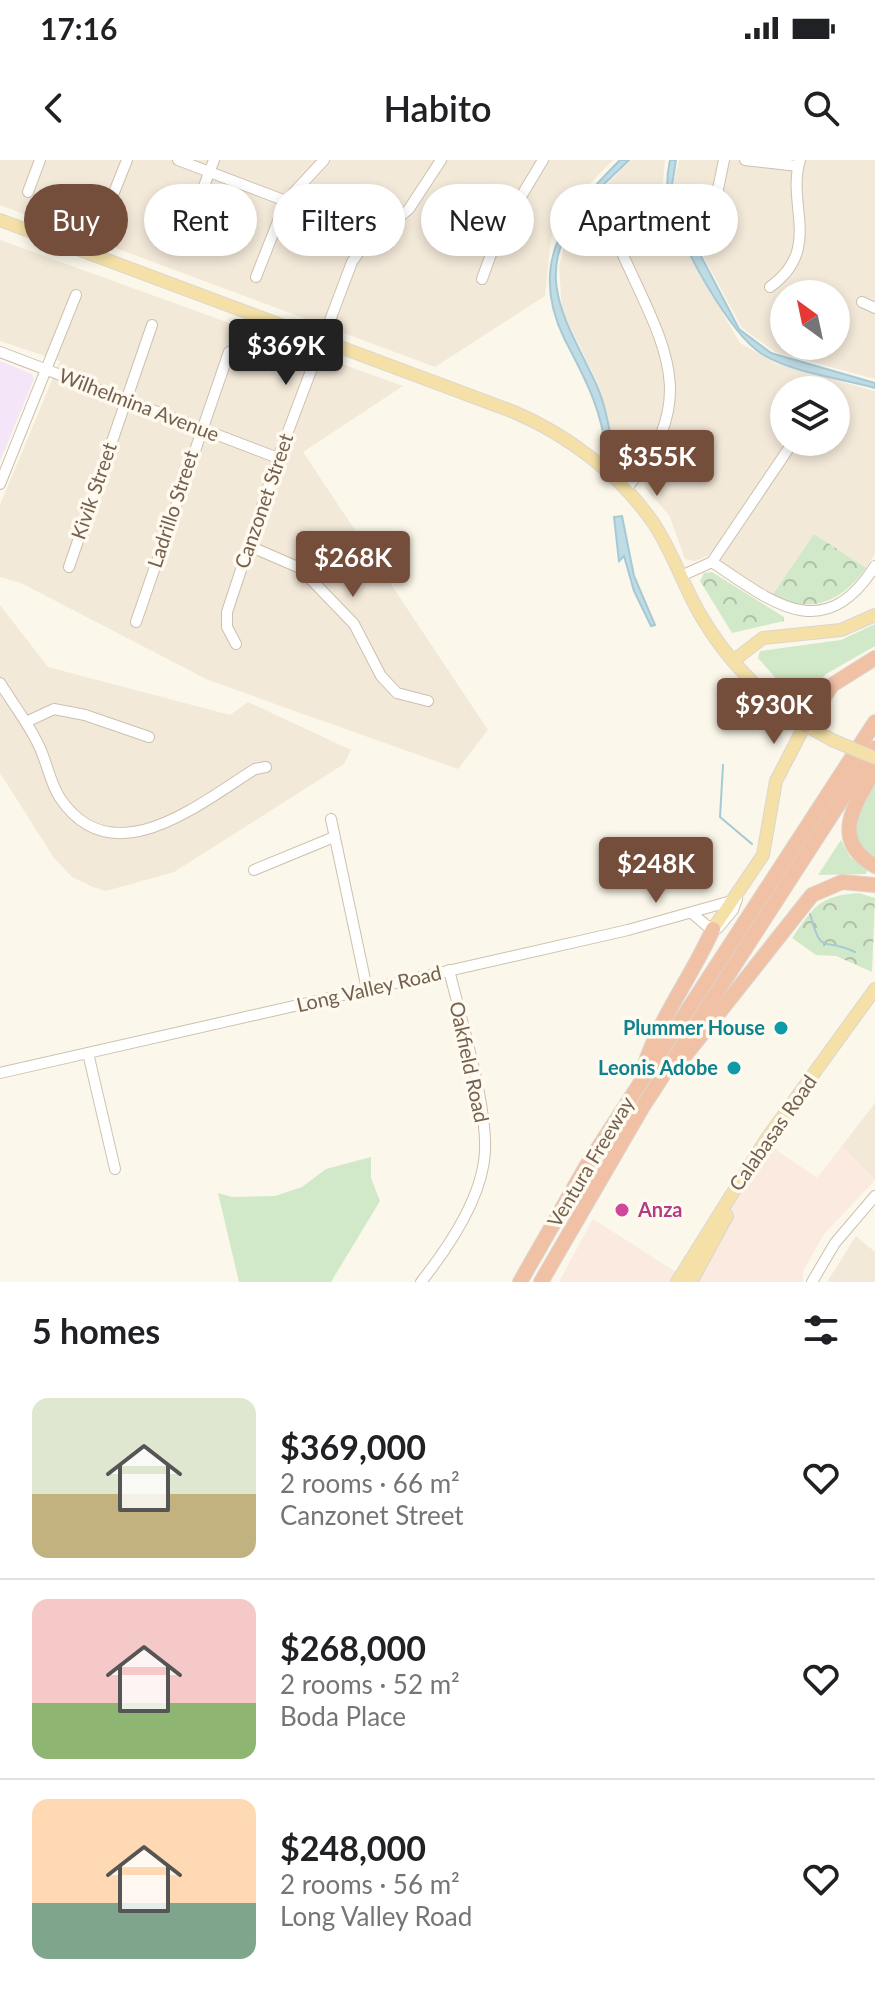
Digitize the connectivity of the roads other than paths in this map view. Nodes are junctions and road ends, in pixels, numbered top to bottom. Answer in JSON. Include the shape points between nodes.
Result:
{"nodes":[{"id":1,"x":40,"y":160,"type":"edge"},
{"id":2,"x":127,"y":160,"type":"edge"},
{"id":3,"x":178,"y":160,"type":"edge"},
{"id":4,"x":214,"y":160,"type":"edge"},
{"id":5,"x":324,"y":160,"type":"edge"},
{"id":6,"x":441,"y":160,"type":"edge"},
{"id":7,"x":543,"y":160,"type":"edge"},
{"id":8,"x":724,"y":160,"type":"edge"},
{"id":9,"x":745,"y":160,"type":"edge"},
{"id":10,"x":799,"y":163,"type":"edge"},
{"id":11,"x":210,"y":172,"type":"junction"},
{"id":12,"x":31,"y":184,"type":"edge"},
{"id":13,"x":117,"y":184,"type":"edge"},
{"id":14,"x":205,"y":184,"type":"edge"},
{"id":15,"x":302,"y":184,"type":"edge"},
{"id":16,"x":719,"y":184,"type":"edge"},
{"id":17,"x":273,"y":196,"type":"edge"},
{"id":18,"x":0,"y":220,"type":"edge"},
{"id":19,"x":273,"y":234,"type":"edge"},
{"id":20,"x":623,"y":256,"type":"edge"},
{"id":21,"x":256,"y":277,"type":"dead end"},
{"id":22,"x":482,"y":279,"type":"dead end"},
{"id":23,"x":779,"y":280,"type":"edge"},
{"id":24,"x":76,"y":295,"type":"dead end"},
{"id":25,"x":862,"y":302,"type":"dead end"},
{"id":26,"x":875,"y":308,"type":"edge"},
{"id":27,"x":152,"y":325,"type":"dead end"},
{"id":28,"x":321,"y":341,"type":"junction"},
{"id":29,"x":0,"y":352,"type":"edge"},
{"id":30,"x":229,"y":352,"type":"dead end"},
{"id":31,"x":47,"y":369,"type":"junction"},
{"id":32,"x":125,"y":398,"type":"junction"},
{"id":33,"x":200,"y":428,"type":"junction"},
{"id":34,"x":784,"y":456,"type":"edge"},
{"id":35,"x":278,"y":458,"type":"junction"},
{"id":36,"x":0,"y":484,"type":"edge"},
{"id":37,"x":626,"y":489,"type":"junction"},
{"id":38,"x":249,"y":546,"type":"junction"},
{"id":39,"x":712,"y":562,"type":"junction"},
{"id":40,"x":875,"y":566,"type":"edge"},
{"id":41,"x":69,"y":567,"type":"dead end"},
{"id":42,"x":681,"y":576,"type":"junction"},
{"id":43,"x":875,"y":615,"type":"edge"},
{"id":44,"x":136,"y":622,"type":"dead end"},
{"id":45,"x":236,"y":644,"type":"dead end"},
{"id":46,"x":875,"y":658,"type":"edge"},
{"id":47,"x":733,"y":661,"type":"junction"},
{"id":48,"x":0,"y":683,"type":"edge"},
{"id":49,"x":428,"y":701,"type":"dead end"},
{"id":50,"x":26,"y":722,"type":"junction"},
{"id":51,"x":875,"y":722,"type":"edge"},
{"id":52,"x":805,"y":725,"type":"junction"},
{"id":53,"x":149,"y":737,"type":"dead end"},
{"id":54,"x":875,"y":748,"type":"edge"},
{"id":55,"x":875,"y":758,"type":"edge"},
{"id":56,"x":266,"y":767,"type":"dead end"},
{"id":57,"x":875,"y":769,"type":"edge"},
{"id":58,"x":331,"y":819,"type":"dead end"},
{"id":59,"x":334,"y":837,"type":"junction"},
{"id":60,"x":875,"y":866,"type":"edge"},
{"id":61,"x":254,"y":870,"type":"dead end"},
{"id":62,"x":875,"y":885,"type":"edge"},
{"id":63,"x":737,"y":899,"type":"junction"},
{"id":64,"x":693,"y":914,"type":"junction"},
{"id":65,"x":713,"y":929,"type":"junction"},
{"id":66,"x":449,"y":970,"type":"junction"},
{"id":67,"x":367,"y":989,"type":"junction"},
{"id":68,"x":875,"y":989,"type":"edge"},
{"id":69,"x":875,"y":1004,"type":"edge"},
{"id":70,"x":88,"y":1053,"type":"junction"},
{"id":71,"x":0,"y":1073,"type":"edge"},
{"id":72,"x":660,"y":1081,"type":"junction"},
{"id":73,"x":639,"y":1083,"type":"junction"},
{"id":74,"x":115,"y":1169,"type":"dead end"},
{"id":75,"x":875,"y":1196,"type":"edge"},
{"id":76,"x":421,"y":1282,"type":"edge"},
{"id":77,"x":520,"y":1282,"type":"edge"},
{"id":78,"x":541,"y":1282,"type":"edge"},
{"id":79,"x":677,"y":1282,"type":"edge"},
{"id":80,"x":691,"y":1282,"type":"edge"},
{"id":81,"x":812,"y":1282,"type":"edge"}],
"edges":[{"from":1,"to":12,"type":"street"},
{"from":2,"to":13,"type":"street"},
{"from":3,"to":11,"type":"street"},
{"from":4,"to":11,"type":"street"},
{"from":5,"to":15,"type":"street"},
{"from":6,"to":28,"type":"street","name":"Canzonet Street","via":[[409,209],[352,262]]},
{"from":7,"to":22,"type":"street","via":[[498,235]]},
{"from":8,"to":16,"type":"street"},
{"from":9,"to":10,"type":"street"},
{"from":10,"to":23,"type":"street","via":[[799,243]]},
{"from":11,"to":14,"type":"street"},
{"from":11,"to":17,"type":"street"},
{"from":18,"to":28,"type":"main road"},
{"from":19,"to":21,"type":"street"},
{"from":20,"to":37,"type":"street","via":[[665,346],[671,391],[666,427]]},
{"from":24,"to":31,"type":"street"},
{"from":25,"to":26,"type":"street"},
{"from":27,"to":32,"type":"street","name":"Kivik Street"},
{"from":28,"to":35,"type":"street","name":"Canzonet Street"},
{"from":28,"to":37,"type":"main road","via":[[530,418],[583,452]]},
{"from":29,"to":31,"type":"street","name":"Wilhelmina Avenue"},
{"from":30,"to":33,"type":"street","name":"Ladrillo Street"},
{"from":31,"to":32,"type":"street","name":"Wilhelmina Avenue"},
{"from":31,"to":36,"type":"street"},
{"from":32,"to":33,"type":"street","name":"Wilhelmina Avenue"},
{"from":32,"to":41,"type":"street","name":"Kivik Street"},
{"from":33,"to":35,"type":"street","name":"Wilhelmina Avenue"},
{"from":33,"to":44,"type":"street","name":"Ladrillo Street"},
{"from":34,"to":39,"type":"street"},
{"from":35,"to":38,"type":"street","name":"Canzonet Street"},
{"from":37,"to":42,"type":"main road","via":[[659,531]]},
{"from":38,"to":45,"type":"street","name":"Canzonet Street","via":[[226,621]]},
{"from":38,"to":49,"type":"street","via":[[300,568],[354,624],[381,676],[397,693]]},
{"from":39,"to":40,"type":"street","via":[[775,603],[813,612],[850,599]]},
{"from":39,"to":42,"type":"street"},
{"from":42,"to":47,"type":"main road"},
{"from":43,"to":47,"type":"main road","via":[[841,630],[763,638]]},
{"from":46,"to":52,"type":"highway","via":[[832,685]]},
{"from":47,"to":52,"type":"main road"},
{"from":48,"to":50,"type":"street"},
{"from":50,"to":53,"type":"street","via":[[54,709]]},
{"from":50,"to":56,"type":"street","via":[[60,798],[82,820],[114,834],[164,826]]},
{"from":51,"to":73,"type":"highway","name":"Ventura Freeway"},
{"from":52,"to":55,"type":"main road","bridge":true},
{"from":52,"to":63,"type":"main road","via":[[776,781],[763,855]]},
{"from":54,"to":72,"type":"highway","name":"Ventura Freeway"},
{"from":57,"to":60,"type":"highway","via":[[848,825],[854,847]]},
{"from":58,"to":59,"type":"street"},
{"from":59,"to":61,"type":"street"},
{"from":59,"to":67,"type":"street"},
{"from":62,"to":72,"type":"highway","via":[[842,882],[812,895],[692,1051]]},
{"from":63,"to":64,"type":"street","name":"Long Valley Road"},
{"from":63,"to":65,"type":"main road"},
{"from":64,"to":65,"type":"street"},
{"from":64,"to":66,"type":"street","name":"Long Valley Road"},
{"from":65,"to":73,"type":"highway","via":[[654,1036]]},
{"from":66,"to":67,"type":"street","name":"Long Valley Road"},
{"from":66,"to":76,"type":"street","name":"Oakfield Road","via":[[485,1151],[475,1191]]},
{"from":67,"to":70,"type":"street","name":"Long Valley Road"},
{"from":68,"to":79,"type":"main road","name":"Calabasas Road","via":[[758,1150]]},
{"from":69,"to":80,"type":"main road","name":"Calabasas Road","via":[[756,1167]]},
{"from":70,"to":71,"type":"street","name":"Long Valley Road"},
{"from":70,"to":74,"type":"street"},
{"from":72,"to":78,"type":"highway","name":"Ventura Freeway"},
{"from":73,"to":77,"type":"highway","name":"Ventura Freeway"},
{"from":75,"to":81,"type":"street","via":[[835,1243]]}]}
